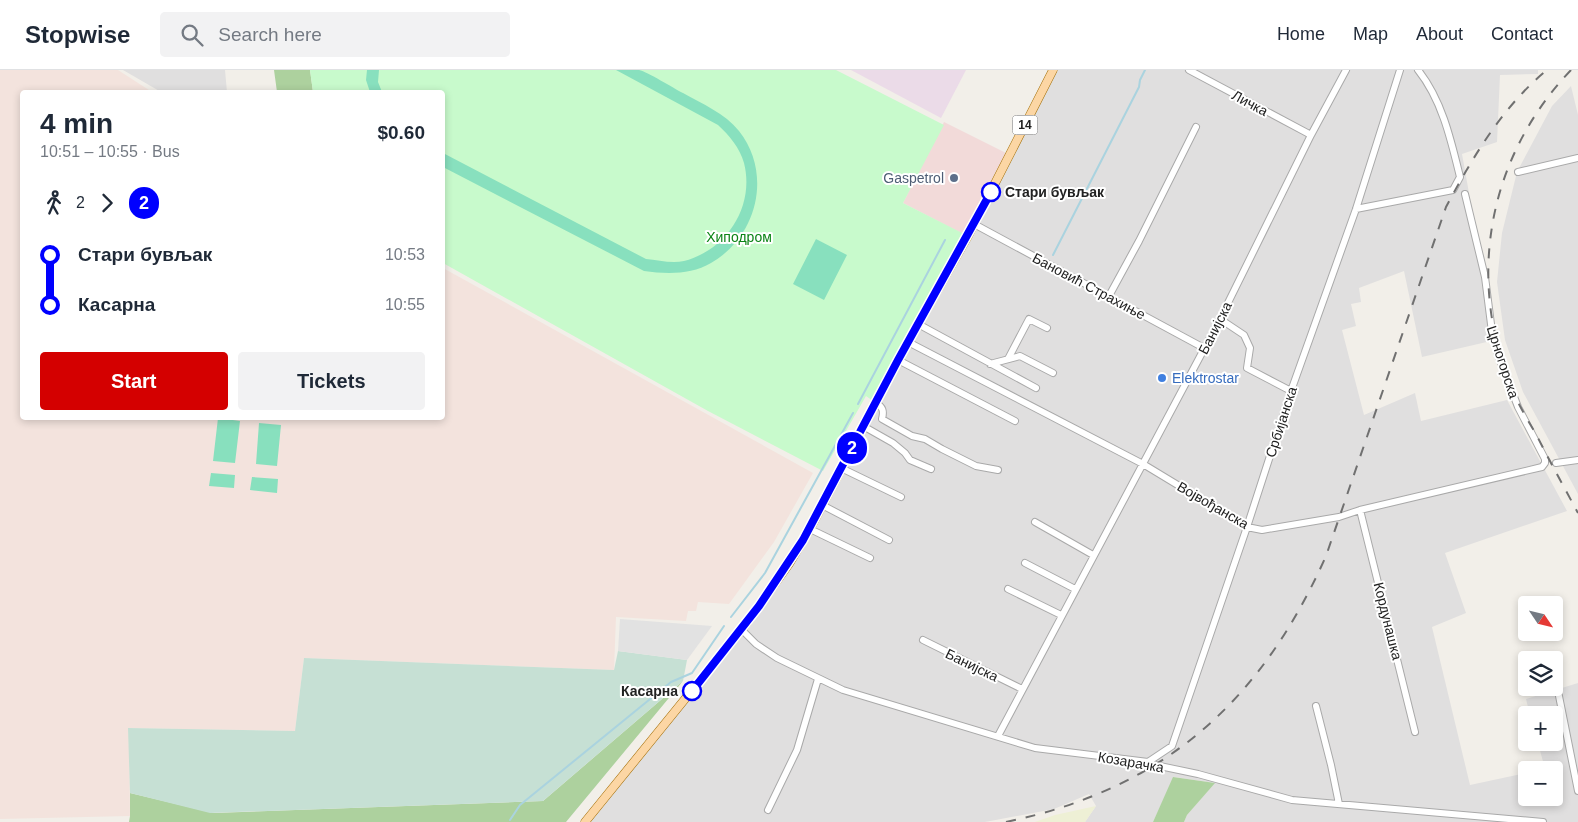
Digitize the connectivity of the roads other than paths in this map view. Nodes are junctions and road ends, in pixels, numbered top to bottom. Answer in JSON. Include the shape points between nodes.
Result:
{"nodes":[{"id":1,"x":1053,"y":70,"type":"edge"},
{"id":2,"x":1189,"y":70,"type":"edge"},
{"id":3,"x":1346,"y":70,"type":"edge"},
{"id":4,"x":1400,"y":70,"type":"edge"},
{"id":5,"x":1418,"y":70,"type":"edge"},
{"id":6,"x":1196,"y":127,"type":"dead end"},
{"id":7,"x":1311,"y":135,"type":"junction"},
{"id":8,"x":1578,"y":158,"type":"edge"},
{"id":9,"x":1518,"y":172,"type":"dead end"},
{"id":10,"x":1465,"y":194,"type":"dead end"},
{"id":11,"x":1356,"y":209,"type":"junction"},
{"id":12,"x":974,"y":224,"type":"junction"},
{"id":13,"x":1109,"y":296,"type":"junction"},
{"id":14,"x":1220,"y":319,"type":"junction"},
{"id":15,"x":918,"y":324,"type":"junction"},
{"id":16,"x":1047,"y":328,"type":"dead end"},
{"id":17,"x":908,"y":342,"type":"junction"},
{"id":18,"x":1204,"y":348,"type":"junction"},
{"id":19,"x":1008,"y":359,"type":"junction"},
{"id":20,"x":898,"y":360,"type":"junction"},
{"id":21,"x":990,"y":364,"type":"junction"},
{"id":22,"x":1053,"y":373,"type":"dead end"},
{"id":23,"x":1036,"y":388,"type":"dead end"},
{"id":24,"x":1291,"y":391,"type":"junction"},
{"id":25,"x":876,"y":403,"type":"junction"},
{"id":26,"x":1015,"y":421,"type":"dead end"},
{"id":27,"x":863,"y":426,"type":"junction"},
{"id":28,"x":1578,"y":460,"type":"edge"},
{"id":29,"x":1556,"y":463,"type":"dead end"},
{"id":30,"x":1143,"y":464,"type":"junction"},
{"id":31,"x":1544,"y":466,"type":"joint"},
{"id":32,"x":841,"y":468,"type":"junction"},
{"id":33,"x":931,"y":469,"type":"dead end"},
{"id":34,"x":998,"y":470,"type":"dead end"},
{"id":35,"x":901,"y":497,"type":"dead end"},
{"id":36,"x":822,"y":506,"type":"junction"},
{"id":37,"x":1360,"y":510,"type":"junction"},
{"id":38,"x":1035,"y":522,"type":"dead end"},
{"id":39,"x":1247,"y":528,"type":"junction"},
{"id":40,"x":810,"y":529,"type":"junction"},
{"id":41,"x":889,"y":540,"type":"dead end"},
{"id":42,"x":1093,"y":555,"type":"junction"},
{"id":43,"x":870,"y":558,"type":"dead end"},
{"id":44,"x":1025,"y":563,"type":"dead end"},
{"id":45,"x":1075,"y":588,"type":"junction"},
{"id":46,"x":1008,"y":589,"type":"dead end"},
{"id":47,"x":1061,"y":615,"type":"junction"},
{"id":48,"x":741,"y":629,"type":"junction"},
{"id":49,"x":922,"y":640,"type":"dead end"},
{"id":50,"x":818,"y":679,"type":"junction"},
{"id":51,"x":1022,"y":689,"type":"junction"},
{"id":52,"x":1558,"y":696,"type":"dead end"},
{"id":53,"x":1316,"y":706,"type":"dead end"},
{"id":54,"x":1415,"y":732,"type":"dead end"},
{"id":55,"x":998,"y":736,"type":"junction"},
{"id":56,"x":1148,"y":762,"type":"junction"},
{"id":57,"x":1578,"y":791,"type":"edge"},
{"id":58,"x":1339,"y":804,"type":"junction"},
{"id":59,"x":768,"y":810,"type":"dead end"},
{"id":60,"x":585,"y":822,"type":"edge"},
{"id":61,"x":1543,"y":822,"type":"edge"}],
"edges":[{"from":1,"to":12,"type":"main road","number":"14"},
{"from":2,"to":7,"type":"street","name":"Личка"},
{"from":3,"to":7,"type":"street","name":"Банијска"},
{"from":4,"to":11,"type":"street","name":"Србијанска"},
{"from":5,"to":11,"type":"street","via":[[1444,121],[1460,177],[1453,190]]},
{"from":6,"to":13,"type":"street"},
{"from":7,"to":14,"type":"street","name":"Банијска"},
{"from":8,"to":9,"type":"street"},
{"from":10,"to":31,"type":"street","name":"Црногорска","via":[[1485,277],[1498,355],[1518,407],[1545,459]]},
{"from":11,"to":24,"type":"street","name":"Србијанска"},
{"from":12,"to":13,"type":"street","name":"Бановић Страхиње"},
{"from":12,"to":15,"type":"main road","number":"14"},
{"from":13,"to":18,"type":"street","name":"Бановић Страхиње"},
{"from":14,"to":18,"type":"street","name":"Банијска"},
{"from":14,"to":24,"type":"street","via":[[1244,335],[1250,348],[1247,368]]},
{"from":15,"to":17,"type":"main road","number":"14"},
{"from":15,"to":21,"type":"street"},
{"from":16,"to":19,"type":"street","via":[[1030,319]]},
{"from":17,"to":20,"type":"main road","number":"14"},
{"from":17,"to":30,"type":"street","name":"Војвођанска"},
{"from":18,"to":30,"type":"street","name":"Банијска"},
{"from":19,"to":21,"type":"street"},
{"from":19,"to":22,"type":"street","via":[[1020,356]]},
{"from":20,"to":25,"type":"main road","number":"14"},
{"from":20,"to":26,"type":"street"},
{"from":21,"to":23,"type":"street"},
{"from":24,"to":39,"type":"street","name":"Србијанска"},
{"from":25,"to":27,"type":"main road","number":"14"},
{"from":25,"to":34,"type":"street","via":[[884,412],[882,419],[912,436],[925,439],[976,466]]},
{"from":27,"to":32,"type":"main road","number":"14"},
{"from":27,"to":33,"type":"street","via":[[893,443],[910,460]]},
{"from":28,"to":29,"type":"street"},
{"from":30,"to":39,"type":"street","name":"Војвођанска"},
{"from":30,"to":42,"type":"street","name":"Банијска"},
{"from":31,"to":37,"type":"street","name":"Војвођанска"},
{"from":32,"to":35,"type":"street"},
{"from":32,"to":36,"type":"main road","number":"14"},
{"from":36,"to":40,"type":"main road","number":"14"},
{"from":36,"to":41,"type":"street"},
{"from":37,"to":39,"type":"street","name":"Војвођанска","via":[[1339,517],[1262,530]]},
{"from":37,"to":54,"type":"street","name":"Кордунашка"},
{"from":38,"to":42,"type":"street"},
{"from":39,"to":56,"type":"street","name":"Србијанска","via":[[1172,746]]},
{"from":40,"to":43,"type":"street"},
{"from":40,"to":48,"type":"main road","number":"14","via":[[789,564]]},
{"from":42,"to":45,"type":"street","name":"Банијска"},
{"from":44,"to":45,"type":"street"},
{"from":45,"to":47,"type":"street","name":"Банијска"},
{"from":46,"to":47,"type":"street"},
{"from":47,"to":51,"type":"street","name":"Банијска"},
{"from":48,"to":50,"type":"street","name":"Козарачка","via":[[776,658]]},
{"from":48,"to":60,"type":"main road","number":"14"},
{"from":49,"to":51,"type":"street","name":"Банијска"},
{"from":50,"to":55,"type":"street","name":"Козарачка","via":[[843,690]]},
{"from":50,"to":59,"type":"street","via":[[797,750]]},
{"from":51,"to":55,"type":"street","name":"Банијска"},
{"from":52,"to":57,"type":"street"},
{"from":53,"to":58,"type":"street"},
{"from":55,"to":56,"type":"street","name":"Козарачка","via":[[1035,748]]},
{"from":56,"to":58,"type":"street","name":"Козарачка","via":[[1292,800]]},
{"from":58,"to":61,"type":"street","name":"Козарачка"}]}
